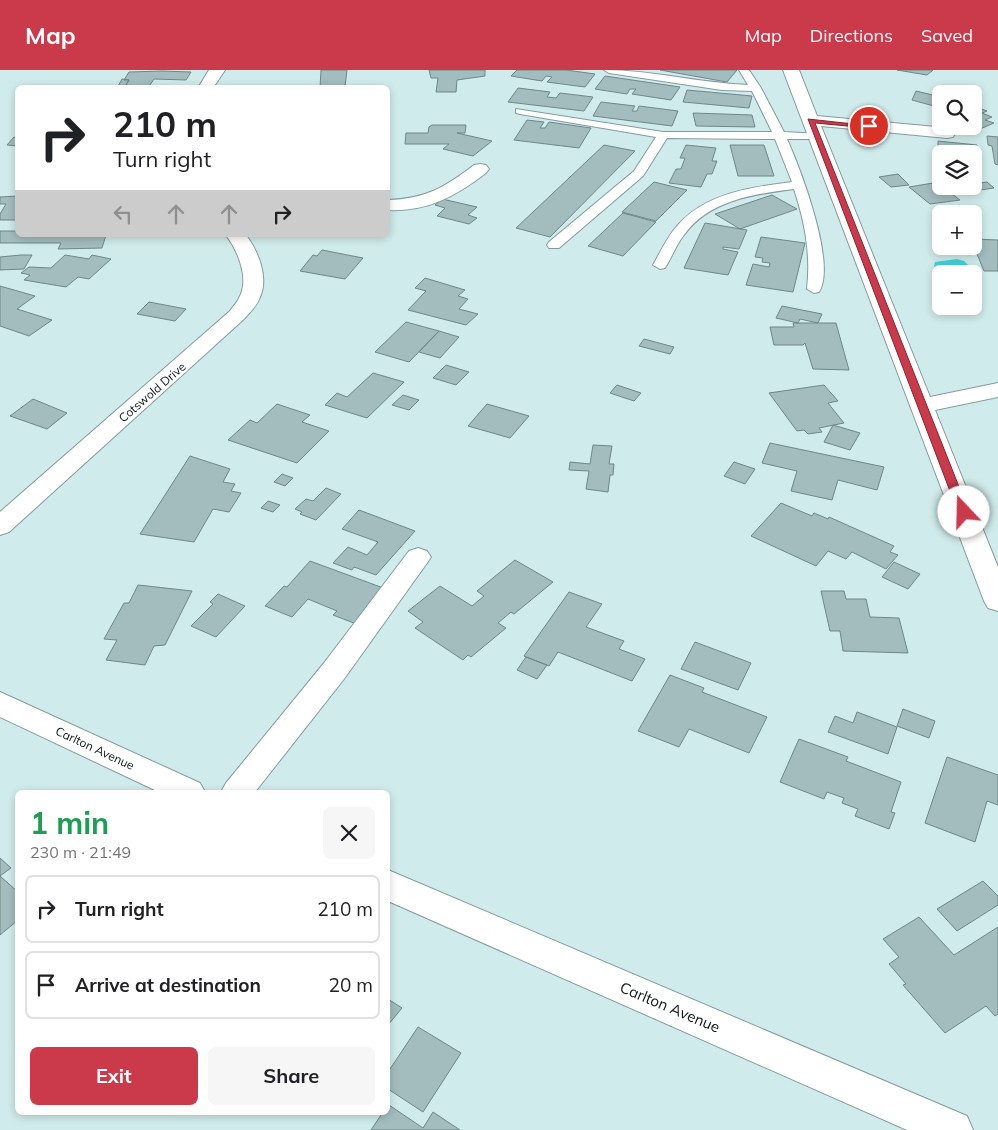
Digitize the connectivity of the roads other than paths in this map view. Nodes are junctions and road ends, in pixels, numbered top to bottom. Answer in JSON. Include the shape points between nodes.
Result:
{"nodes":[{"id":1,"x":217,"y":70,"type":"edge"},
{"id":2,"x":609,"y":70,"type":"edge"},
{"id":3,"x":744,"y":70,"type":"edge"},
{"id":4,"x":791,"y":70,"type":"edge"},
{"id":5,"x":207,"y":85,"type":"edge"},
{"id":6,"x":756,"y":88,"type":"junction"},
{"id":7,"x":520,"y":112,"type":"dead end"},
{"id":8,"x":814,"y":128,"type":"junction"},
{"id":9,"x":932,"y":132,"type":"edge"},
{"id":10,"x":663,"y":135,"type":"junction"},
{"id":11,"x":781,"y":135,"type":"junction"},
{"id":12,"x":480,"y":169,"type":"dead end"},
{"id":13,"x":799,"y":185,"type":"junction"},
{"id":14,"x":390,"y":205,"type":"edge"},
{"id":15,"x":237,"y":237,"type":"edge"},
{"id":16,"x":554,"y":245,"type":"dead end"},
{"id":17,"x":660,"y":266,"type":"dead end"},
{"id":18,"x":814,"y":290,"type":"dead end"},
{"id":19,"x":998,"y":390,"type":"edge"},
{"id":20,"x":922,"y":406,"type":"junction"},
{"id":21,"x":0,"y":526,"type":"edge"},
{"id":22,"x":418,"y":557,"type":"dead end"},
{"id":23,"x":998,"y":601,"type":"edge"},
{"id":24,"x":0,"y":704,"type":"edge"},
{"id":25,"x":185,"y":790,"type":"edge"},
{"id":26,"x":239,"y":790,"type":"edge"},
{"id":27,"x":390,"y":886,"type":"edge"},
{"id":28,"x":953,"y":1130,"type":"edge"}],
"edges":[{"from":1,"to":5,"type":"street"},
{"from":2,"to":6,"type":"lane","via":[[722,88]]},
{"from":3,"to":6,"type":"lane"},
{"from":4,"to":8,"type":"street"},
{"from":6,"to":11,"type":"lane"},
{"from":7,"to":10,"type":"lane"},
{"from":8,"to":9,"type":"street"},
{"from":8,"to":11,"type":"lane"},
{"from":8,"to":20,"type":"street"},
{"from":10,"to":11,"type":"lane"},
{"from":10,"to":16,"type":"lane","via":[[639,173]]},
{"from":11,"to":13,"type":"lane"},
{"from":12,"to":14,"type":"street","via":[[452,192],[432,200]]},
{"from":13,"to":17,"type":"lane","via":[[741,194],[702,211],[678,233]]},
{"from":13,"to":18,"type":"lane","via":[[815,247],[818,272]]},
{"from":15,"to":21,"type":"street","name":"Cotswold Drive","via":[[253,276],[251,295],[237,315]]},
{"from":19,"to":20,"type":"street"},
{"from":20,"to":23,"type":"street"},
{"from":22,"to":26,"type":"street","via":[[334,671]]},
{"from":24,"to":25,"type":"street","name":"Carlton Avenue"},
{"from":27,"to":28,"type":"street","name":"Carlton Avenue"}]}
